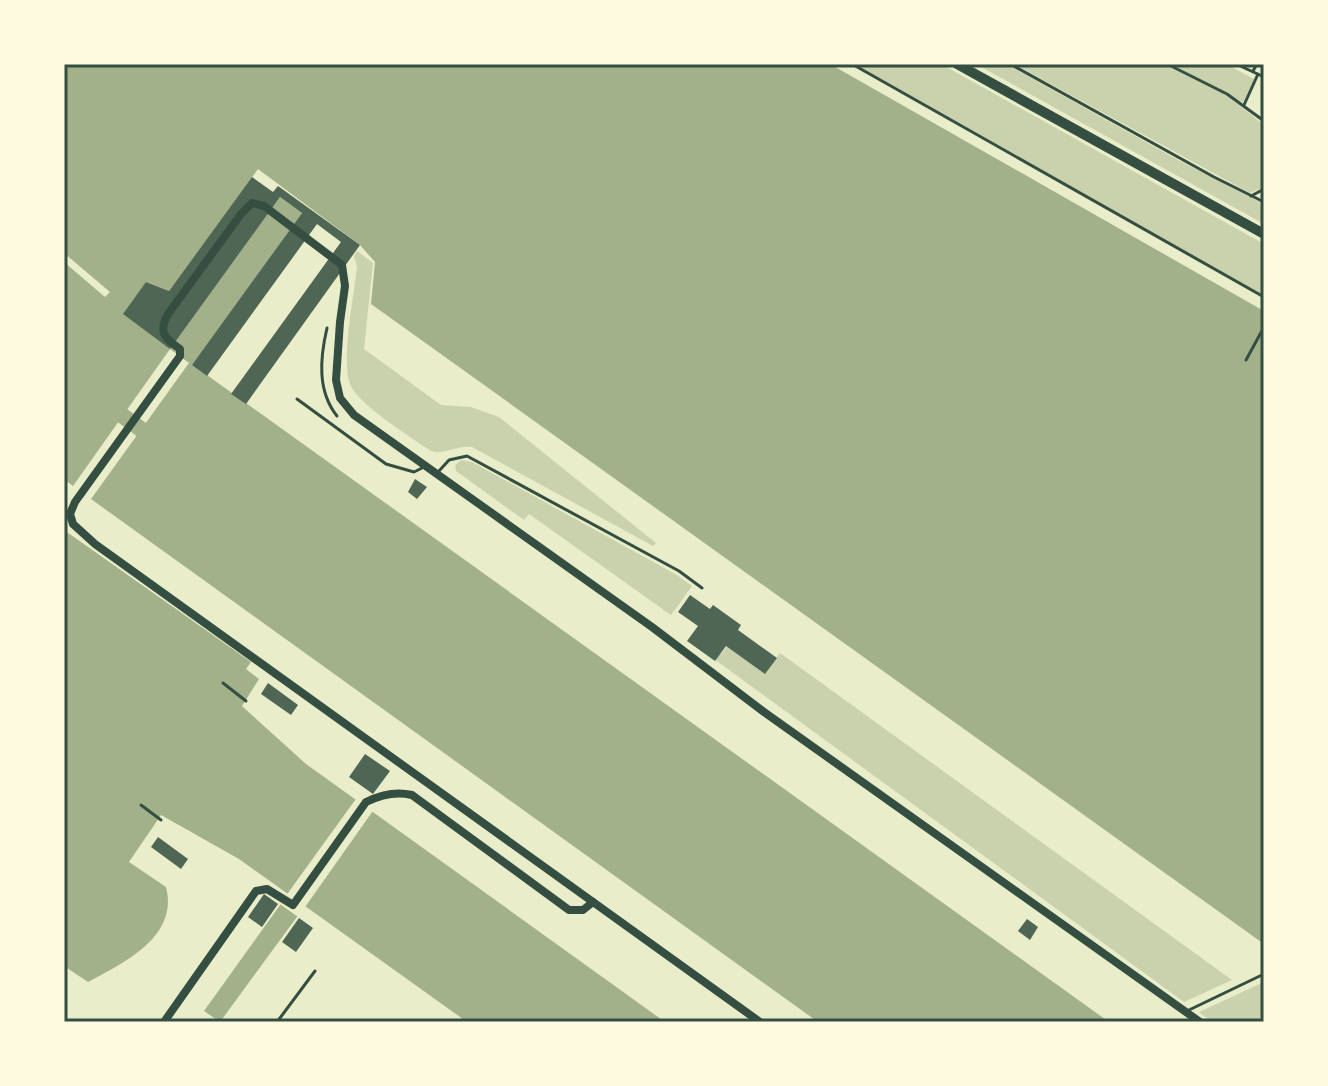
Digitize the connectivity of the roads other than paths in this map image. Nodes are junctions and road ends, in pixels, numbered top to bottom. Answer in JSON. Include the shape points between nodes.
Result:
{"nodes":[{"id":1,"x":957,"y":64,"type":"edge"},
{"id":2,"x":1264,"y":234,"type":"edge"},
{"id":3,"x":297,"y":399,"type":"dead end"},
{"id":4,"x":425,"y":465,"type":"junction"},
{"id":5,"x":437,"y":474,"type":"junction"},
{"id":6,"x":702,"y":588,"type":"dead end"},
{"id":7,"x":593,"y":902,"type":"junction"},
{"id":8,"x":315,"y":971,"type":"dead end"},
{"id":9,"x":1264,"y":974,"type":"edge"},
{"id":10,"x":1186,"y":1012,"type":"junction"},
{"id":11,"x":164,"y":1022,"type":"edge"},
{"id":12,"x":277,"y":1022,"type":"edge"},
{"id":13,"x":760,"y":1022,"type":"edge"},
{"id":14,"x":1200,"y":1022,"type":"edge"}],
"edges":[{"from":1,"to":2,"type":"main road"},
{"from":3,"to":4,"type":"lane","via":[[386,464],[414,472]]},
{"from":4,"to":5,"type":"street"},
{"from":4,"to":7,"type":"street","via":[[354,415],[340,398],[336,380],[345,286],[342,265],[264,206],[252,203],[168,314],[162,330],[180,356],[70,514],[73,524],[95,544]]},
{"from":5,"to":6,"type":"lane","via":[[449,460],[467,456]]},
{"from":5,"to":10,"type":"street"},
{"from":7,"to":11,"type":"street","via":[[583,910],[569,910],[412,795],[402,792],[366,802],[293,905],[267,889],[256,891]]},
{"from":7,"to":13,"type":"street"},
{"from":8,"to":12,"type":"lane"},
{"from":9,"to":10,"type":"lane"},
{"from":10,"to":14,"type":"street"}]}
